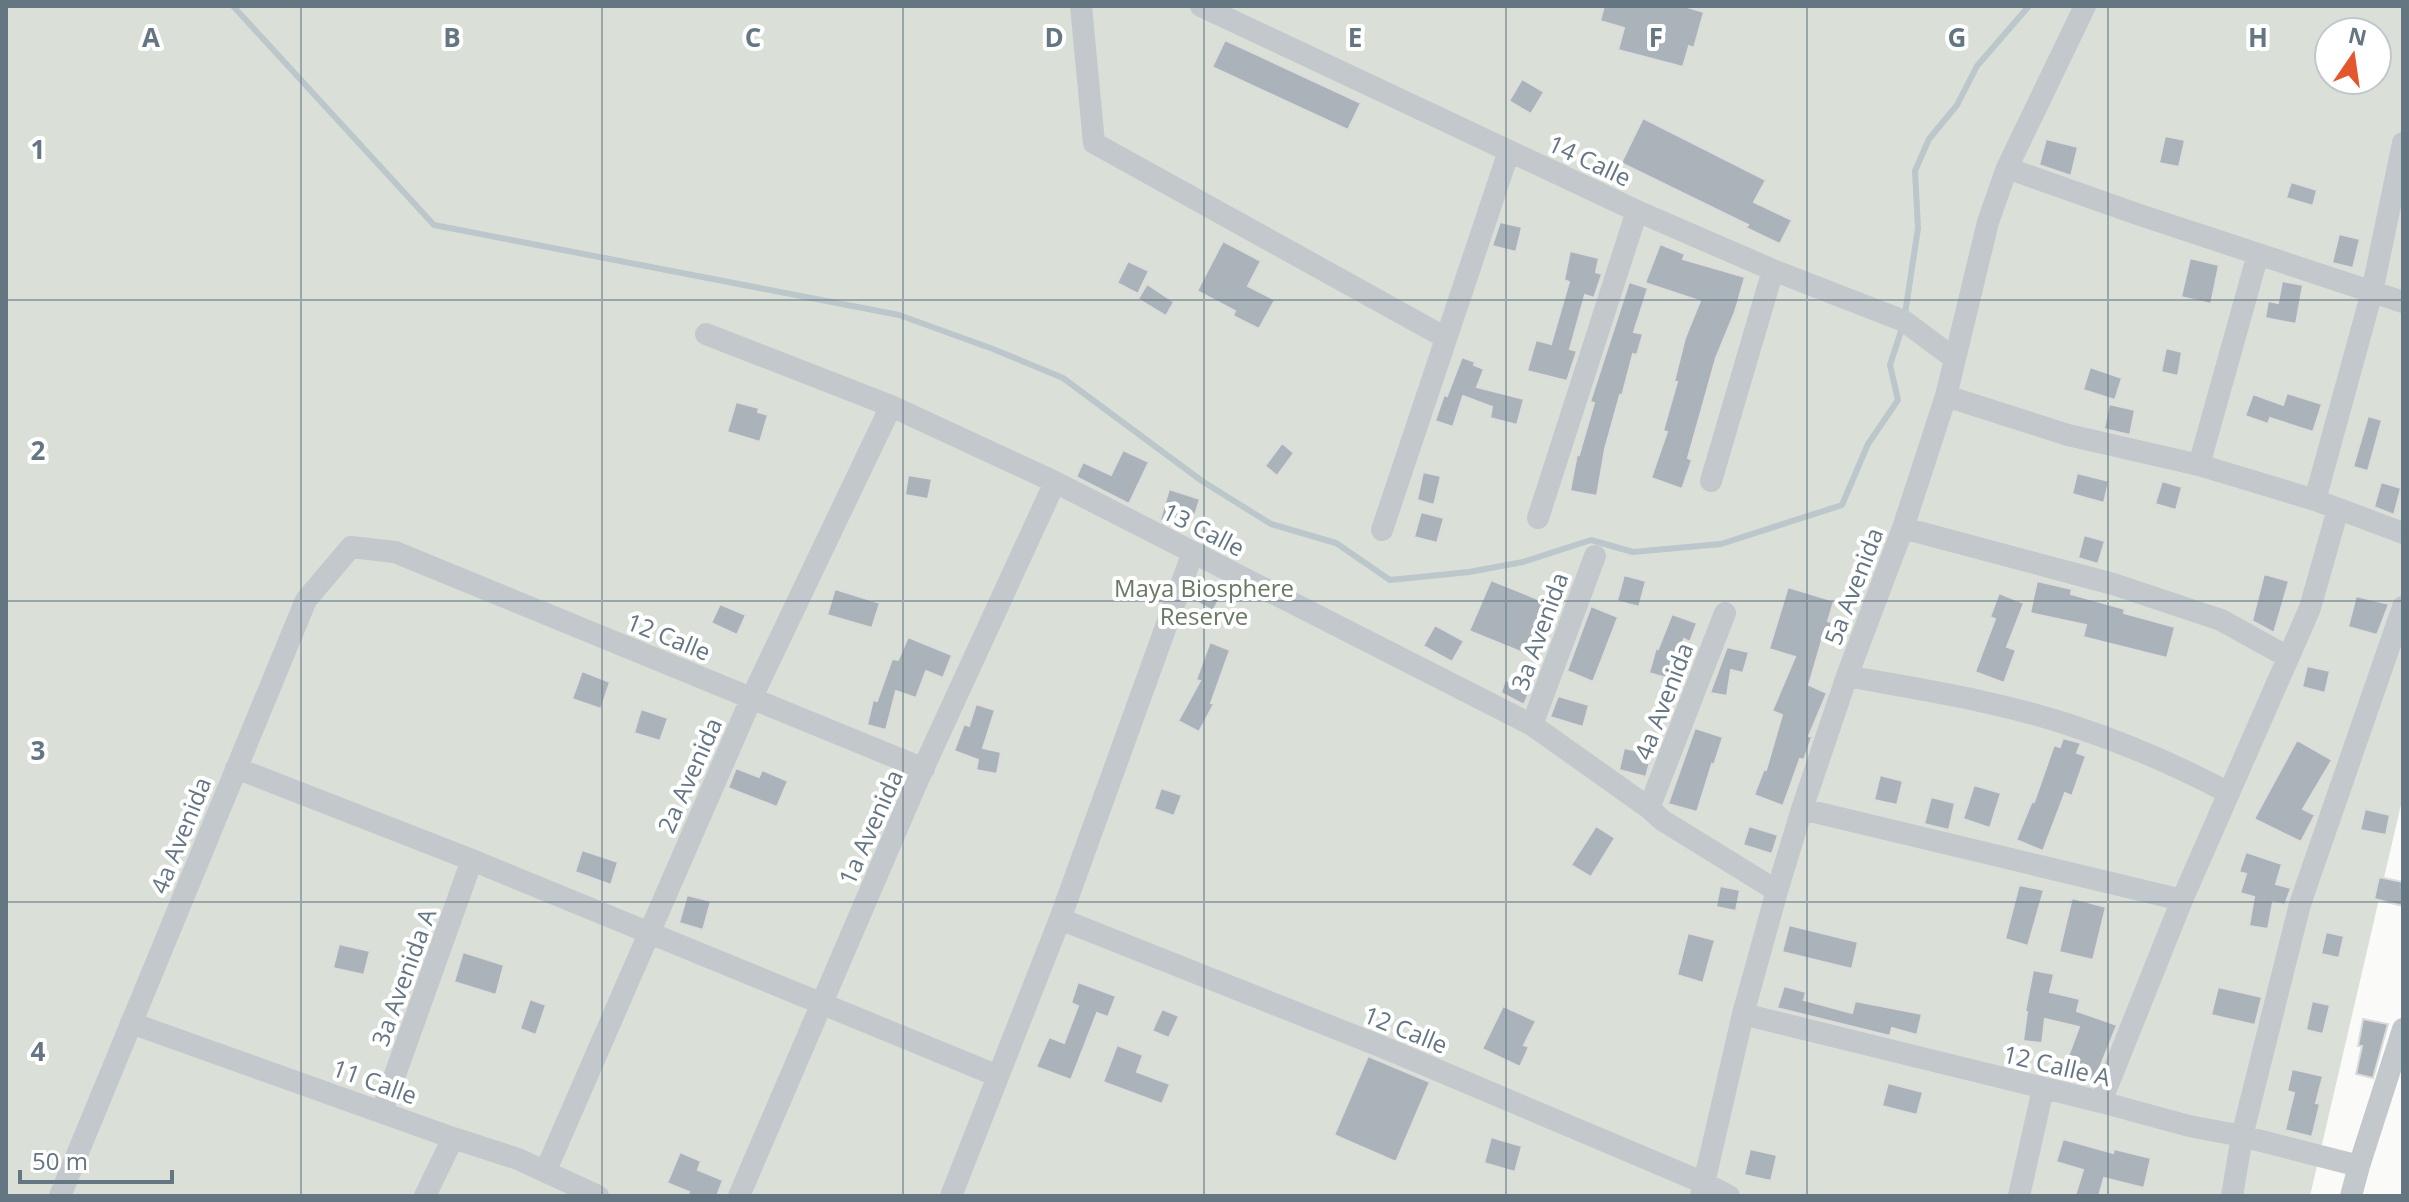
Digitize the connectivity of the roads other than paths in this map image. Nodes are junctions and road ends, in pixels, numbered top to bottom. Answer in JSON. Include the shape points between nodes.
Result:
{"nodes":[{"id":1,"x":1081,"y":6,"type":"edge"},
{"id":2,"x":1201,"y":6,"type":"edge"},
{"id":3,"x":2085,"y":6,"type":"edge"},
{"id":4,"x":2403,"y":143,"type":"edge"},
{"id":5,"x":1509,"y":151,"type":"junction"},
{"id":6,"x":2007,"y":168,"type":"junction"},
{"id":7,"x":1637,"y":211,"type":"junction"},
{"id":8,"x":2258,"y":254,"type":"junction"},
{"id":9,"x":1773,"y":270,"type":"junction"},
{"id":10,"x":2372,"y":292,"type":"junction"},
{"id":11,"x":2403,"y":302,"type":"edge"},
{"id":12,"x":706,"y":334,"type":"dead end"},
{"id":13,"x":1446,"y":338,"type":"junction"},
{"id":14,"x":1955,"y":359,"type":"junction"},
{"id":15,"x":1946,"y":396,"type":"junction"},
{"id":16,"x":891,"y":406,"type":"junction"},
{"id":17,"x":2199,"y":465,"type":"junction"},
{"id":18,"x":1711,"y":481,"type":"dead end"},
{"id":19,"x":1055,"y":482,"type":"junction"},
{"id":20,"x":2315,"y":500,"type":"junction"},
{"id":21,"x":2338,"y":509,"type":"junction"},
{"id":22,"x":1538,"y":518,"type":"dead end"},
{"id":23,"x":1903,"y":528,"type":"junction"},
{"id":24,"x":1382,"y":530,"type":"dead end"},
{"id":25,"x":2403,"y":533,"type":"edge"},
{"id":26,"x":395,"y":552,"type":"joint"},
{"id":27,"x":1193,"y":552,"type":"junction"},
{"id":28,"x":1595,"y":556,"type":"dead end"},
{"id":29,"x":2403,"y":607,"type":"edge"},
{"id":30,"x":1725,"y":613,"type":"dead end"},
{"id":31,"x":2288,"y":657,"type":"junction"},
{"id":32,"x":1847,"y":676,"type":"junction"},
{"id":33,"x":752,"y":697,"type":"junction"},
{"id":34,"x":1532,"y":725,"type":"junction"},
{"id":35,"x":236,"y":768,"type":"junction"},
{"id":36,"x":924,"y":769,"type":"junction"},
{"id":37,"x":2229,"y":793,"type":"junction"},
{"id":38,"x":1649,"y":808,"type":"junction"},
{"id":39,"x":1802,"y":809,"type":"junction"},
{"id":40,"x":472,"y":860,"type":"junction"},
{"id":41,"x":1777,"y":891,"type":"junction"},
{"id":42,"x":2182,"y":900,"type":"junction"},
{"id":43,"x":1060,"y":919,"type":"junction"},
{"id":44,"x":648,"y":933,"type":"junction"},
{"id":45,"x":822,"y":1004,"type":"junction"},
{"id":46,"x":1743,"y":1014,"type":"junction"},
{"id":47,"x":131,"y":1023,"type":"junction"},
{"id":48,"x":2403,"y":1029,"type":"edge"},
{"id":49,"x":998,"y":1076,"type":"junction"},
{"id":50,"x":2043,"y":1089,"type":"junction"},
{"id":51,"x":2101,"y":1102,"type":"junction"},
{"id":52,"x":382,"y":1111,"type":"junction"},
{"id":53,"x":2242,"y":1136,"type":"junction"},
{"id":54,"x":453,"y":1138,"type":"junction"},
{"id":55,"x":2359,"y":1166,"type":"junction"},
{"id":56,"x":546,"y":1170,"type":"junction"},
{"id":57,"x":1703,"y":1190,"type":"edge"},
{"id":58,"x":60,"y":1196,"type":"edge"},
{"id":59,"x":425,"y":1196,"type":"edge"},
{"id":60,"x":598,"y":1196,"type":"edge"},
{"id":61,"x":739,"y":1196,"type":"edge"},
{"id":62,"x":951,"y":1196,"type":"edge"},
{"id":63,"x":1729,"y":1196,"type":"edge"},
{"id":64,"x":2019,"y":1196,"type":"edge"},
{"id":65,"x":2232,"y":1196,"type":"edge"},
{"id":66,"x":2351,"y":1196,"type":"edge"}],
"edges":[{"from":1,"to":13,"type":"street","via":[[1094,143]]},
{"from":2,"to":5,"type":"street","name":"14 Calle"},
{"from":3,"to":6,"type":"street","name":"5a Avenida"},
{"from":4,"to":10,"type":"street"},
{"from":5,"to":7,"type":"street","name":"14 Calle"},
{"from":5,"to":13,"type":"street"},
{"from":6,"to":8,"type":"street"},
{"from":6,"to":14,"type":"street","name":"5a Avenida","via":[[1988,222]]},
{"from":7,"to":9,"type":"street","name":"14 Calle"},
{"from":7,"to":22,"type":"street"},
{"from":8,"to":10,"type":"street"},
{"from":8,"to":17,"type":"street"},
{"from":9,"to":14,"type":"street","name":"14 Calle","via":[[1904,321]]},
{"from":9,"to":18,"type":"street"},
{"from":10,"to":11,"type":"street"},
{"from":10,"to":20,"type":"street"},
{"from":12,"to":16,"type":"street","name":"13 Calle"},
{"from":13,"to":24,"type":"street"},
{"from":14,"to":15,"type":"street","name":"5a Avenida"},
{"from":15,"to":17,"type":"street","via":[[2068,435]]},
{"from":15,"to":23,"type":"street","name":"5a Avenida"},
{"from":16,"to":19,"type":"street","name":"13 Calle"},
{"from":16,"to":33,"type":"street","name":"2a Avenida"},
{"from":17,"to":20,"type":"street"},
{"from":19,"to":27,"type":"street","name":"13 Calle"},
{"from":19,"to":36,"type":"street","name":"1a Avenida"},
{"from":20,"to":21,"type":"street"},
{"from":21,"to":25,"type":"street"},
{"from":21,"to":31,"type":"street","via":[[2310,608]]},
{"from":23,"to":31,"type":"street","via":[[2208,615]]},
{"from":23,"to":32,"type":"street","name":"5a Avenida"},
{"from":26,"to":33,"type":"street","name":"12 Calle"},
{"from":26,"to":35,"type":"street","name":"4a Avenida","via":[[351,547],[306,600]]},
{"from":27,"to":34,"type":"street","name":"13 Calle"},
{"from":27,"to":43,"type":"street"},
{"from":28,"to":34,"type":"street","name":"3a Avenida"},
{"from":29,"to":53,"type":"street","via":[[2300,904]]},
{"from":30,"to":38,"type":"street","name":"4a Avenida"},
{"from":31,"to":37,"type":"street"},
{"from":32,"to":37,"type":"street","via":[[1962,697],[2069,725],[2181,768]]},
{"from":32,"to":39,"type":"street","name":"5a Avenida"},
{"from":33,"to":36,"type":"street","name":"12 Calle"},
{"from":33,"to":44,"type":"street","name":"2a Avenida"},
{"from":34,"to":38,"type":"street","name":"13 Calle"},
{"from":35,"to":40,"type":"street"},
{"from":35,"to":47,"type":"street","name":"4a Avenida"},
{"from":36,"to":45,"type":"street","name":"1a Avenida"},
{"from":37,"to":42,"type":"street"},
{"from":38,"to":41,"type":"street","name":"13 Calle"},
{"from":39,"to":41,"type":"street","name":"5a Avenida"},
{"from":39,"to":42,"type":"street"},
{"from":40,"to":44,"type":"street"},
{"from":40,"to":52,"type":"street","name":"3a Avenida A"},
{"from":41,"to":46,"type":"street","name":"5a Avenida"},
{"from":42,"to":51,"type":"street"},
{"from":43,"to":49,"type":"street"},
{"from":43,"to":57,"type":"street","name":"12 Calle","via":[[1385,1048]]},
{"from":44,"to":45,"type":"street"},
{"from":44,"to":56,"type":"street","name":"2a Avenida"},
{"from":45,"to":49,"type":"street"},
{"from":45,"to":61,"type":"street","name":"1a Avenida"},
{"from":46,"to":50,"type":"street","name":"12 Calle A"},
{"from":46,"to":57,"type":"street","name":"5a Avenida"},
{"from":47,"to":52,"type":"street","name":"11 Calle"},
{"from":47,"to":58,"type":"street","name":"4a Avenida"},
{"from":48,"to":55,"type":"street"},
{"from":49,"to":62,"type":"street"},
{"from":50,"to":51,"type":"street","name":"12 Calle A"},
{"from":50,"to":64,"type":"street"},
{"from":51,"to":53,"type":"street","name":"12 Calle A"},
{"from":52,"to":54,"type":"street","name":"11 Calle"},
{"from":53,"to":55,"type":"street","name":"12 Calle A"},
{"from":53,"to":65,"type":"street"},
{"from":54,"to":56,"type":"street","name":"11 Calle"},
{"from":54,"to":59,"type":"street"},
{"from":55,"to":66,"type":"street"},
{"from":56,"to":60,"type":"street","name":"11 Calle"},
{"from":57,"to":63,"type":"street","name":"12 Calle"}]}
